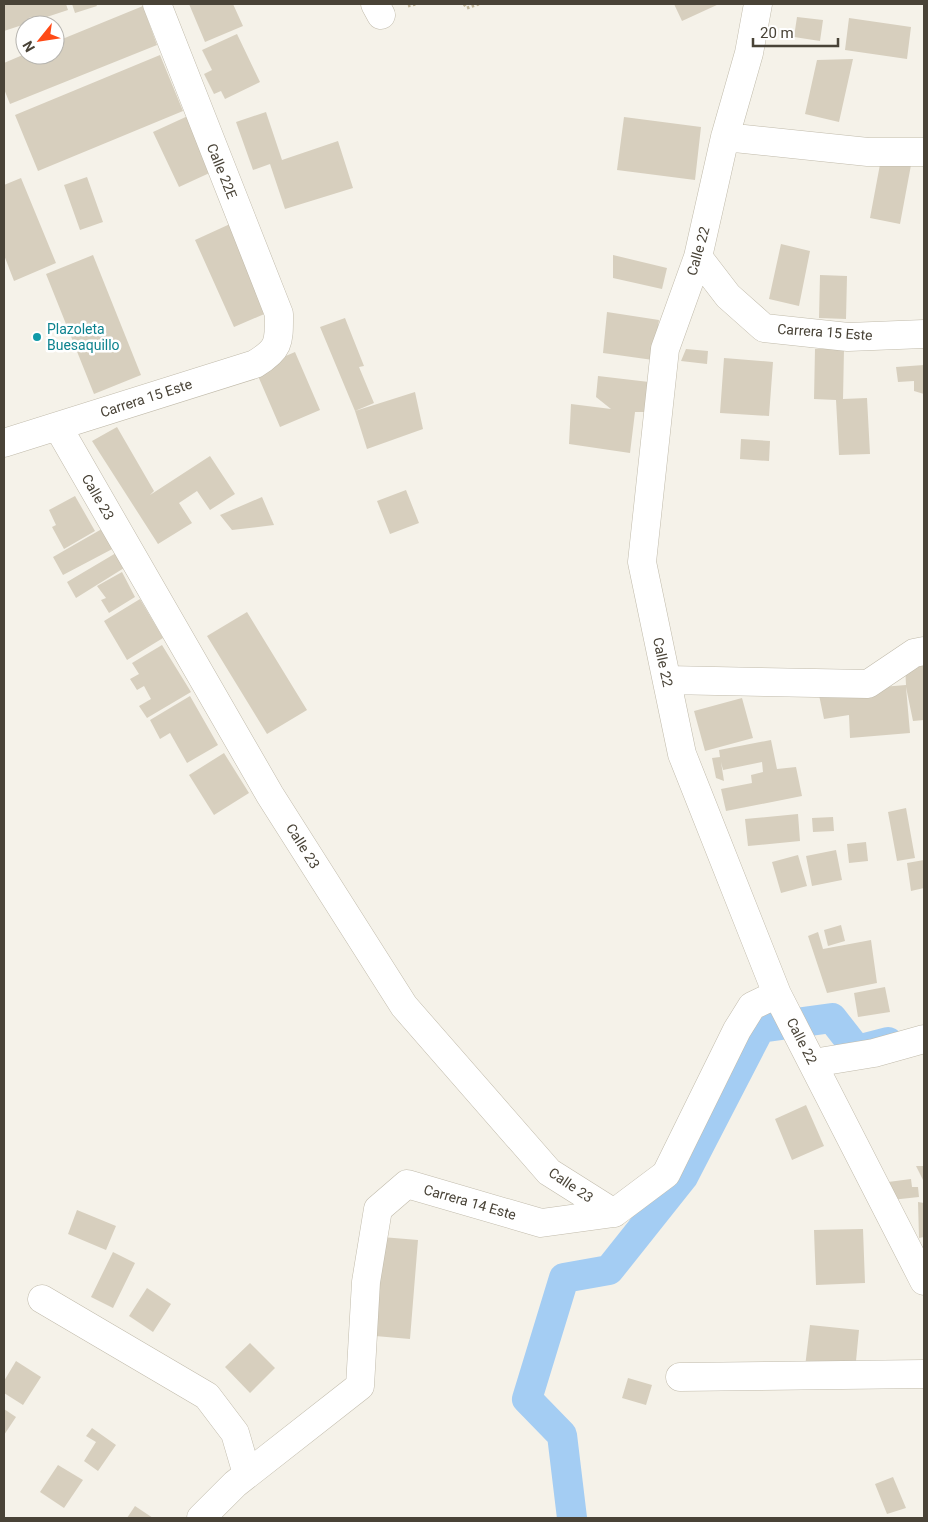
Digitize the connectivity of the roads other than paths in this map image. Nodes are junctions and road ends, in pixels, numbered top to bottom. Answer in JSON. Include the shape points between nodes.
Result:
{"nodes":[{"id":1,"x":156,"y":4,"type":"edge"},
{"id":2,"x":758,"y":4,"type":"edge"},
{"id":3,"x":725,"y":137,"type":"junction"},
{"id":4,"x":924,"y":152,"type":"edge"},
{"id":5,"x":698,"y":257,"type":"junction"},
{"id":6,"x":924,"y":334,"type":"edge"},
{"id":7,"x":279,"y":339,"type":"joint"},
{"id":8,"x":58,"y":427,"type":"junction"},
{"id":9,"x":4,"y":443,"type":"edge"},
{"id":10,"x":924,"y":651,"type":"edge"},
{"id":11,"x":666,"y":680,"type":"junction"},
{"id":12,"x":783,"y":1004,"type":"junction"},
{"id":13,"x":924,"y":1039,"type":"edge"},
{"id":14,"x":809,"y":1056,"type":"junction"},
{"id":15,"x":614,"y":1213,"type":"junction"},
{"id":16,"x":924,"y":1281,"type":"edge"},
{"id":17,"x":42,"y":1300,"type":"dead end"},
{"id":18,"x":924,"y":1374,"type":"edge"},
{"id":19,"x":680,"y":1377,"type":"dead end"},
{"id":20,"x":248,"y":1474,"type":"junction"},
{"id":21,"x":202,"y":1518,"type":"edge"}],
"edges":[{"from":1,"to":7,"type":"street","name":"Calle 22E","via":[[279,314]]},
{"from":2,"to":3,"type":"street","name":"Calle 22","via":[[749,53]]},
{"from":3,"to":4,"type":"street","via":[[868,152]]},
{"from":3,"to":5,"type":"street","name":"Calle 22"},
{"from":5,"to":6,"type":"street","name":"Carrera 15 Este","via":[[728,296],[764,328],[848,337]]},
{"from":5,"to":11,"type":"street","name":"Calle 22","via":[[665,349],[642,562]]},
{"from":7,"to":8,"type":"street","name":"Carrera 15 Este","via":[[272,353],[255,364]]},
{"from":8,"to":9,"type":"street","name":"Carrera 15 Este"},
{"from":8,"to":15,"type":"street","name":"Calle 23","via":[[270,795],[404,1006],[549,1172]]},
{"from":10,"to":11,"type":"street","via":[[914,653],[868,684]]},
{"from":11,"to":12,"type":"street","name":"Calle 22","via":[[682,754]]},
{"from":12,"to":14,"type":"street","name":"Calle 22"},
{"from":12,"to":15,"type":"street","name":"Carrera 14 Este","via":[[752,1006],[666,1174]]},
{"from":13,"to":14,"type":"street","via":[[874,1053]]},
{"from":14,"to":16,"type":"street","name":"Calle 22"},
{"from":15,"to":20,"type":"street","name":"Carrera 14 Este","via":[[541,1223],[407,1184],[378,1209],[366,1282],[360,1386]]},
{"from":17,"to":20,"type":"street","via":[[207,1396],[236,1433]]},
{"from":18,"to":19,"type":"street"},
{"from":20,"to":21,"type":"street","name":"Carrera 14 Este"}]}
